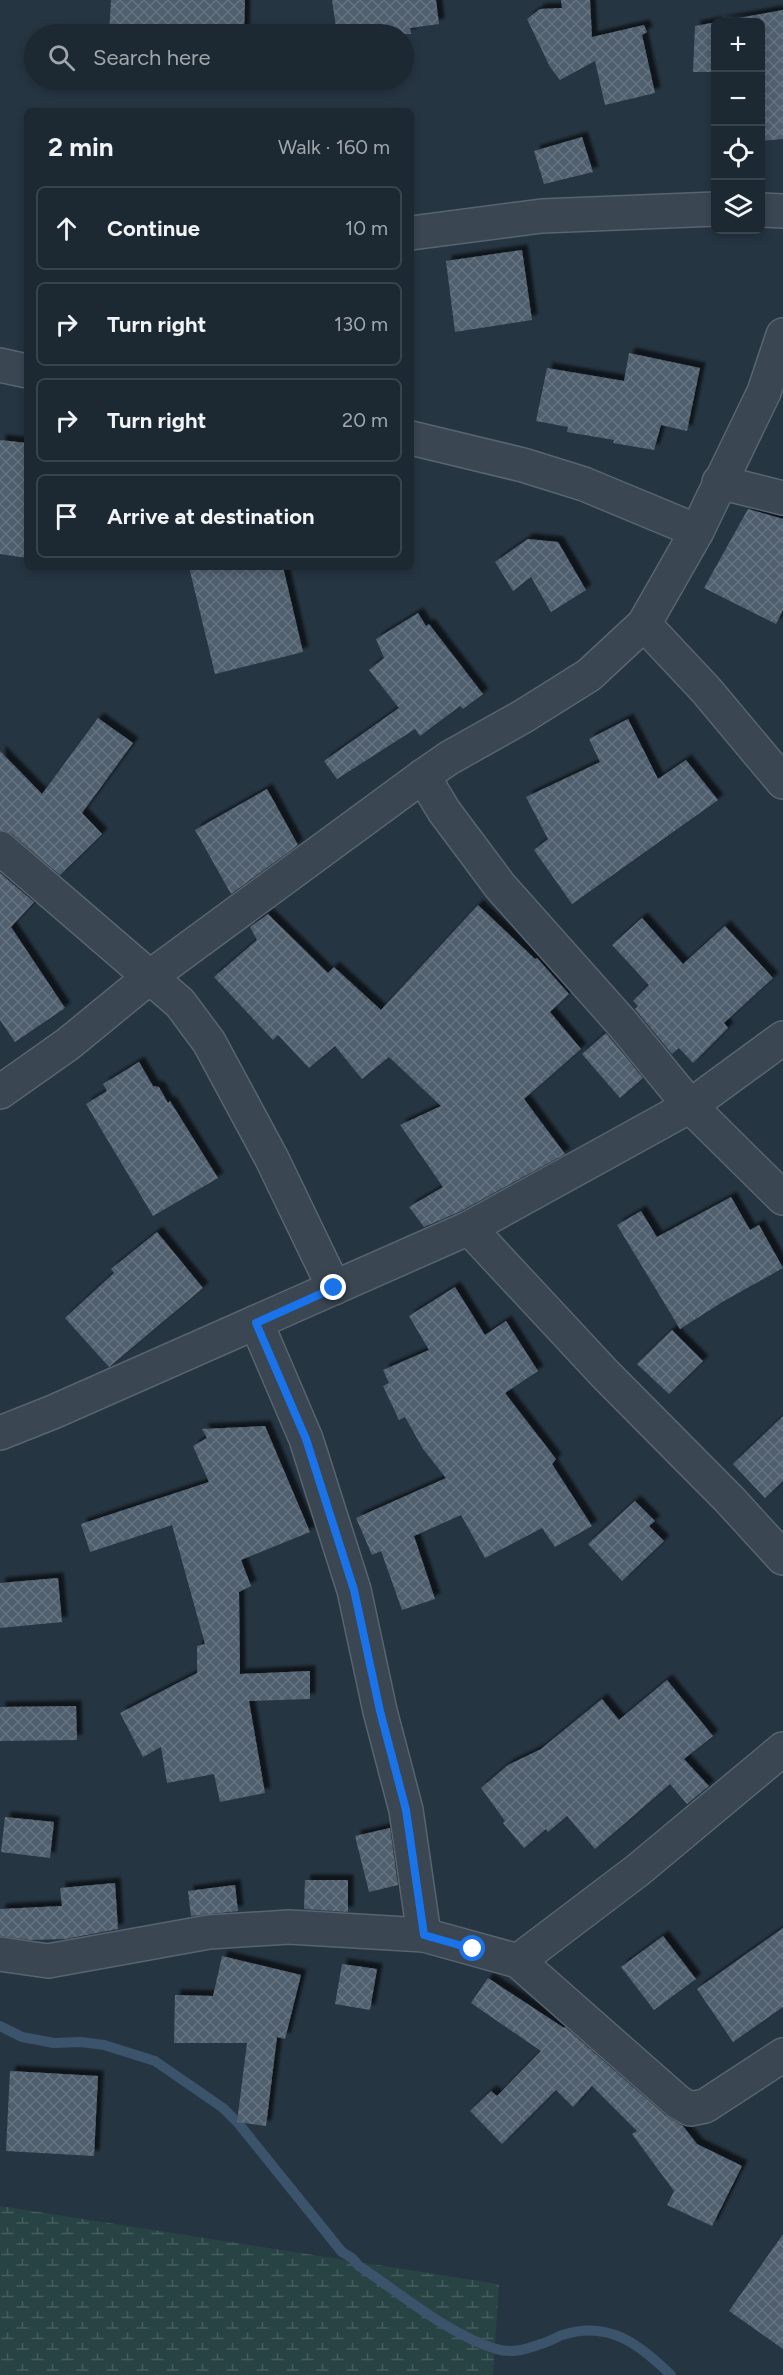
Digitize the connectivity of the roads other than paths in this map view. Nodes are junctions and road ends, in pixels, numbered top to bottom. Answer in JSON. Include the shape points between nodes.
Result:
{"nodes":[{"id":1,"x":711,"y":209,"type":"edge"},
{"id":2,"x":765,"y":210,"type":"edge"},
{"id":3,"x":783,"y":211,"type":"edge"},
{"id":4,"x":414,"y":233,"type":"edge"},
{"id":5,"x":783,"y":335,"type":"edge"},
{"id":6,"x":0,"y":365,"type":"edge"},
{"id":7,"x":24,"y":369,"type":"edge"},
{"id":8,"x":414,"y":439,"type":"edge"},
{"id":9,"x":719,"y":482,"type":"junction"},
{"id":10,"x":783,"y":498,"type":"edge"},
{"id":11,"x":697,"y":531,"type":"junction"},
{"id":12,"x":644,"y":624,"type":"junction"},
{"id":13,"x":423,"y":776,"type":"junction"},
{"id":14,"x":783,"y":782,"type":"edge"},
{"id":15,"x":0,"y":848,"type":"edge"},
{"id":16,"x":151,"y":976,"type":"junction"},
{"id":17,"x":783,"y":1038,"type":"edge"},
{"id":18,"x":0,"y":1092,"type":"edge"},
{"id":19,"x":690,"y":1106,"type":"junction"},
{"id":20,"x":783,"y":1198,"type":"edge"},
{"id":21,"x":469,"y":1228,"type":"junction"},
{"id":22,"x":334,"y":1288,"type":"junction"},
{"id":23,"x":256,"y":1323,"type":"junction"},
{"id":24,"x":0,"y":1433,"type":"edge"},
{"id":25,"x":783,"y":1558,"type":"edge"},
{"id":26,"x":783,"y":1749,"type":"edge"},
{"id":27,"x":424,"y":1935,"type":"junction"},
{"id":28,"x":0,"y":1954,"type":"edge"},
{"id":29,"x":518,"y":1961,"type":"junction"},
{"id":30,"x":783,"y":2055,"type":"edge"}],
"edges":[{"from":1,"to":4,"type":"street","via":[[542,216]]},
{"from":2,"to":3,"type":"street"},
{"from":5,"to":9,"type":"street","via":[[764,392]]},
{"from":6,"to":7,"type":"street"},
{"from":8,"to":11,"type":"street","via":[[584,484]]},
{"from":9,"to":10,"type":"street"},
{"from":9,"to":11,"type":"street"},
{"from":11,"to":12,"type":"street"},
{"from":12,"to":13,"type":"street","via":[[589,675]]},
{"from":12,"to":14,"type":"street"},
{"from":13,"to":16,"type":"street"},
{"from":13,"to":19,"type":"street","via":[[500,886]]},
{"from":15,"to":16,"type":"street"},
{"from":16,"to":18,"type":"street","via":[[68,1044]]},
{"from":16,"to":22,"type":"street","via":[[180,1003],[209,1041]]},
{"from":17,"to":19,"type":"street"},
{"from":19,"to":20,"type":"street"},
{"from":19,"to":21,"type":"street"},
{"from":21,"to":22,"type":"street"},
{"from":21,"to":25,"type":"street"},
{"from":22,"to":23,"type":"street"},
{"from":23,"to":24,"type":"street"},
{"from":23,"to":27,"type":"street","via":[[306,1439],[354,1590],[406,1810]]},
{"from":26,"to":29,"type":"street","via":[[638,1870]]},
{"from":27,"to":28,"type":"street","via":[[289,1927],[209,1932],[48,1961]]},
{"from":27,"to":29,"type":"street"},
{"from":29,"to":30,"type":"street","via":[[690,2109],[705,2106]]}]}
